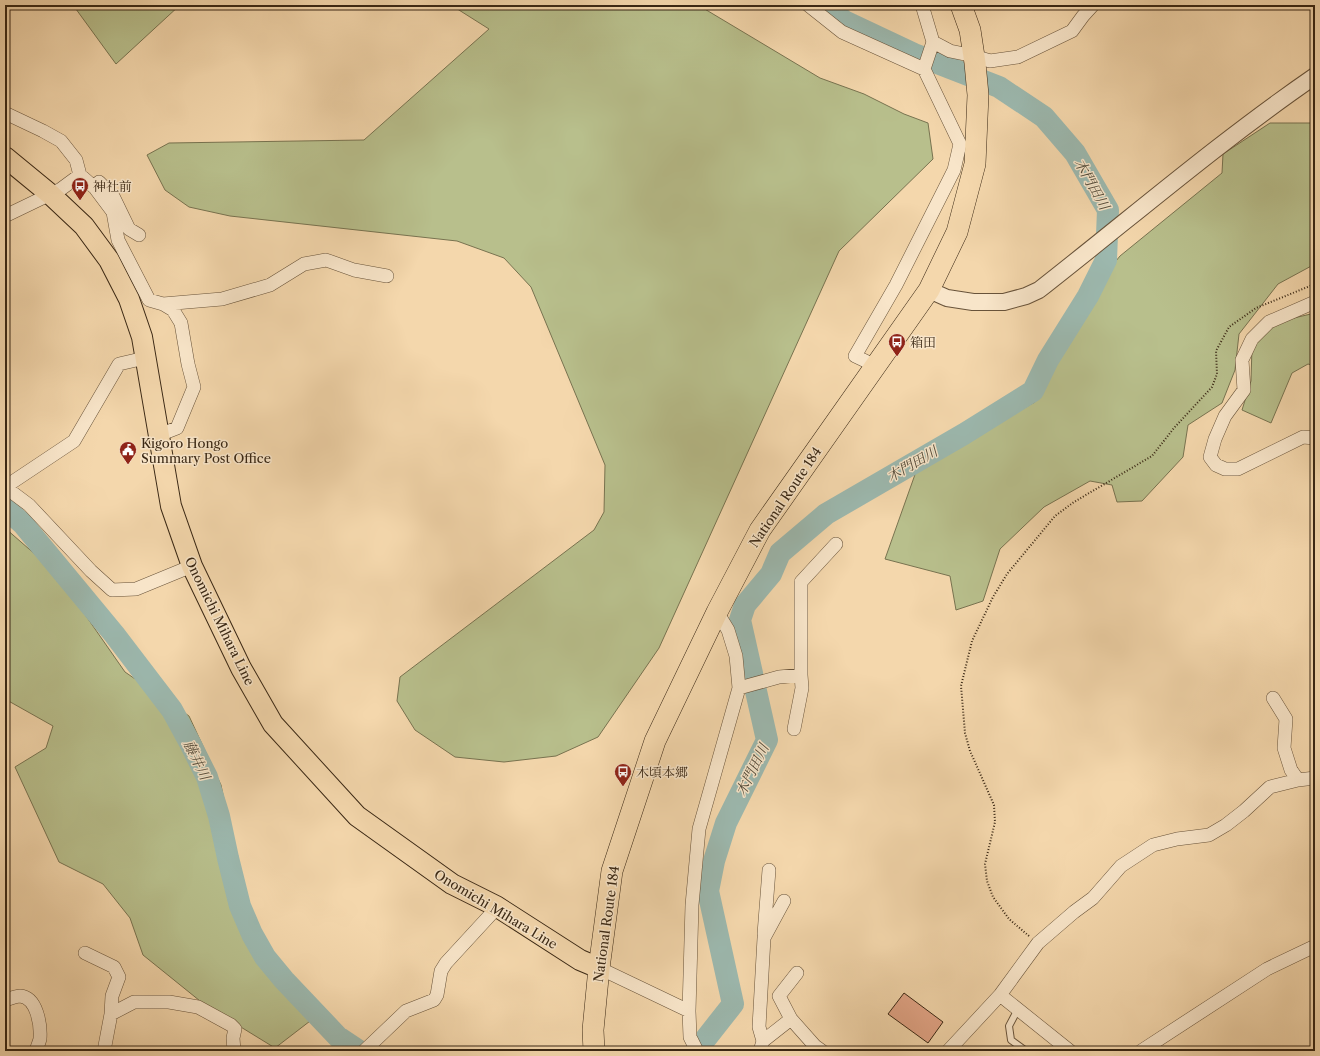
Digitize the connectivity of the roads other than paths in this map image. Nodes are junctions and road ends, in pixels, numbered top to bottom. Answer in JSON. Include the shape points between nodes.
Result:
{"nodes":[{"id":1,"x":808,"y":5,"type":"edge"},
{"id":2,"x":922,"y":5,"type":"edge"},
{"id":3,"x":960,"y":5,"type":"edge"},
{"id":4,"x":1093,"y":5,"type":"edge"},
{"id":5,"x":933,"y":42,"type":"junction"},
{"id":6,"x":975,"y":59,"type":"junction"},
{"id":7,"x":924,"y":69,"type":"junction"},
{"id":8,"x":1315,"y":76,"type":"edge"},
{"id":9,"x":5,"y":114,"type":"edge"},
{"id":10,"x":5,"y":158,"type":"edge"},
{"id":11,"x":80,"y":175,"type":"junction"},
{"id":12,"x":50,"y":194,"type":"junction"},
{"id":13,"x":5,"y":216,"type":"edge"},
{"id":14,"x":139,"y":235,"type":"dead end"},
{"id":15,"x":387,"y":276,"type":"dead end"},
{"id":16,"x":929,"y":290,"type":"junction"},
{"id":17,"x":1315,"y":302,"type":"edge"},
{"id":18,"x":163,"y":304,"type":"junction"},
{"id":19,"x":145,"y":358,"type":"junction"},
{"id":20,"x":876,"y":366,"type":"junction"},
{"id":21,"x":159,"y":435,"type":"junction"},
{"id":22,"x":1315,"y":438,"type":"edge"},
{"id":23,"x":5,"y":487,"type":"edge"},
{"id":24,"x":836,"y":544,"type":"dead end"},
{"id":25,"x":192,"y":566,"type":"junction"},
{"id":26,"x":717,"y":612,"type":"junction"},
{"id":27,"x":801,"y":675,"type":"junction"},
{"id":28,"x":739,"y":688,"type":"junction"},
{"id":29,"x":1273,"y":698,"type":"dead end"},
{"id":30,"x":794,"y":729,"type":"dead end"},
{"id":31,"x":1315,"y":778,"type":"edge"},
{"id":32,"x":1298,"y":780,"type":"junction"},
{"id":33,"x":769,"y":870,"type":"dead end"},
{"id":34,"x":784,"y":901,"type":"dead end"},
{"id":35,"x":496,"y":906,"type":"junction"},
{"id":36,"x":764,"y":938,"type":"junction"},
{"id":37,"x":1315,"y":946,"type":"edge"},
{"id":38,"x":85,"y":953,"type":"dead end"},
{"id":39,"x":599,"y":968,"type":"junction"},
{"id":40,"x":797,"y":973,"type":"dead end"},
{"id":41,"x":1000,"y":995,"type":"junction"},
{"id":42,"x":5,"y":1000,"type":"edge"},
{"id":43,"x":1018,"y":1009,"type":"junction"},
{"id":44,"x":689,"y":1011,"type":"junction"},
{"id":45,"x":111,"y":1014,"type":"junction"},
{"id":46,"x":791,"y":1019,"type":"junction"},
{"id":47,"x":761,"y":1046,"type":"edge"},
{"id":48,"x":36,"y":1051,"type":"edge"},
{"id":49,"x":104,"y":1051,"type":"edge"},
{"id":50,"x":234,"y":1051,"type":"edge"},
{"id":51,"x":364,"y":1051,"type":"edge"},
{"id":52,"x":594,"y":1051,"type":"edge"},
{"id":53,"x":697,"y":1051,"type":"edge"},
{"id":54,"x":822,"y":1051,"type":"edge"},
{"id":55,"x":948,"y":1051,"type":"edge"},
{"id":56,"x":1026,"y":1051,"type":"edge"},
{"id":57,"x":1070,"y":1051,"type":"edge"},
{"id":58,"x":1141,"y":1051,"type":"edge"}],
"edges":[{"from":1,"to":7,"type":"street","via":[[842,32]]},
{"from":2,"to":5,"type":"street"},
{"from":3,"to":6,"type":"highway","name":"National Route 184","via":[[970,30]]},
{"from":4,"to":6,"type":"street","via":[[1072,31],[1018,57],[990,61]]},
{"from":5,"to":6,"type":"street"},
{"from":5,"to":7,"type":"street"},
{"from":6,"to":16,"type":"highway","name":"National Route 184","via":[[978,95],[975,164],[958,232]]},
{"from":7,"to":20,"type":"street","via":[[960,144],[954,170],[896,285],[855,356]]},
{"from":8,"to":16,"type":"street","via":[[1146,204],[1039,290],[1004,302],[973,302],[947,298]]},
{"from":9,"to":11,"type":"street","via":[[61,140],[76,160]]},
{"from":10,"to":12,"type":"main road","name":"Onomichi Mihara Line"},
{"from":11,"to":12,"type":"street"},
{"from":11,"to":14,"type":"street","via":[[93,176],[112,196],[129,229]]},
{"from":11,"to":18,"type":"street","via":[[95,188],[113,212],[118,240],[149,300]]},
{"from":12,"to":13,"type":"street"},
{"from":12,"to":19,"type":"main road","name":"Onomichi Mihara Line","via":[[84,226],[109,260],[129,299],[142,337]]},
{"from":15,"to":18,"type":"street","via":[[354,270],[326,260],[304,264],[270,285],[222,299]]},
{"from":16,"to":20,"type":"highway","name":"National Route 184"},
{"from":17,"to":22,"type":"street","via":[[1269,322],[1252,339],[1242,360],[1244,390],[1225,416],[1210,456],[1216,466],[1224,470],[1238,468],[1303,437]]},
{"from":18,"to":21,"type":"street","via":[[172,310],[182,323],[194,388],[177,428]]},
{"from":19,"to":21,"type":"main road","name":"Onomichi Mihara Line"},
{"from":19,"to":23,"type":"street","via":[[119,364],[74,441]]},
{"from":20,"to":26,"type":"highway","name":"National Route 184","via":[[760,530]]},
{"from":21,"to":25,"type":"main road","name":"Onomichi Mihara Line","via":[[172,506]]},
{"from":23,"to":25,"type":"street","via":[[29,505],[112,590],[136,589]]},
{"from":24,"to":27,"type":"street","via":[[801,582]]},
{"from":25,"to":35,"type":"main road","name":"Onomichi Mihara Line","via":[[241,668],[273,724],[357,816],[452,884]]},
{"from":26,"to":28,"type":"street","via":[[728,630],[736,656]]},
{"from":26,"to":39,"type":"highway","name":"National Route 184","via":[[655,741],[638,792],[612,871]]},
{"from":27,"to":28,"type":"street","via":[[779,676]]},
{"from":27,"to":30,"type":"street","via":[[802,688]]},
{"from":28,"to":44,"type":"street","via":[[699,829],[692,905]]},
{"from":29,"to":32,"type":"street","via":[[1286,719],[1284,748],[1291,770]]},
{"from":31,"to":32,"type":"street"},
{"from":32,"to":41,"type":"street","via":[[1270,787],[1244,811],[1209,835],[1153,844],[1121,866],[1093,898],[1038,943]]},
{"from":33,"to":36,"type":"street"},
{"from":34,"to":36,"type":"street"},
{"from":35,"to":39,"type":"main road","name":"Onomichi Mihara Line","via":[[580,960]]},
{"from":35,"to":51,"type":"street","via":[[492,914],[446,963],[441,971],[434,1000],[406,1011]]},
{"from":36,"to":47,"type":"street","via":[[759,1027]]},
{"from":37,"to":58,"type":"street","via":[[1267,969]]},
{"from":38,"to":45,"type":"street","via":[[114,967],[119,977],[112,996]]},
{"from":39,"to":44,"type":"street"},
{"from":39,"to":52,"type":"highway","name":"National Route 184","via":[[593,1030]]},
{"from":40,"to":46,"type":"street","via":[[779,996]]},
{"from":41,"to":43,"type":"street"},
{"from":41,"to":55,"type":"street"},
{"from":42,"to":48,"type":"street","via":[[26,997],[34,1005],[40,1038]]},
{"from":43,"to":56,"type":"lane","via":[[1009,1026],[1011,1040]]},
{"from":43,"to":57,"type":"street"},
{"from":44,"to":53,"type":"street","via":[[690,1037]]},
{"from":45,"to":49,"type":"street"},
{"from":45,"to":50,"type":"street","via":[[134,1002],[169,1002],[198,1007],[231,1025],[234,1029]]},
{"from":46,"to":47,"type":"street"},
{"from":46,"to":54,"type":"street"}]}
